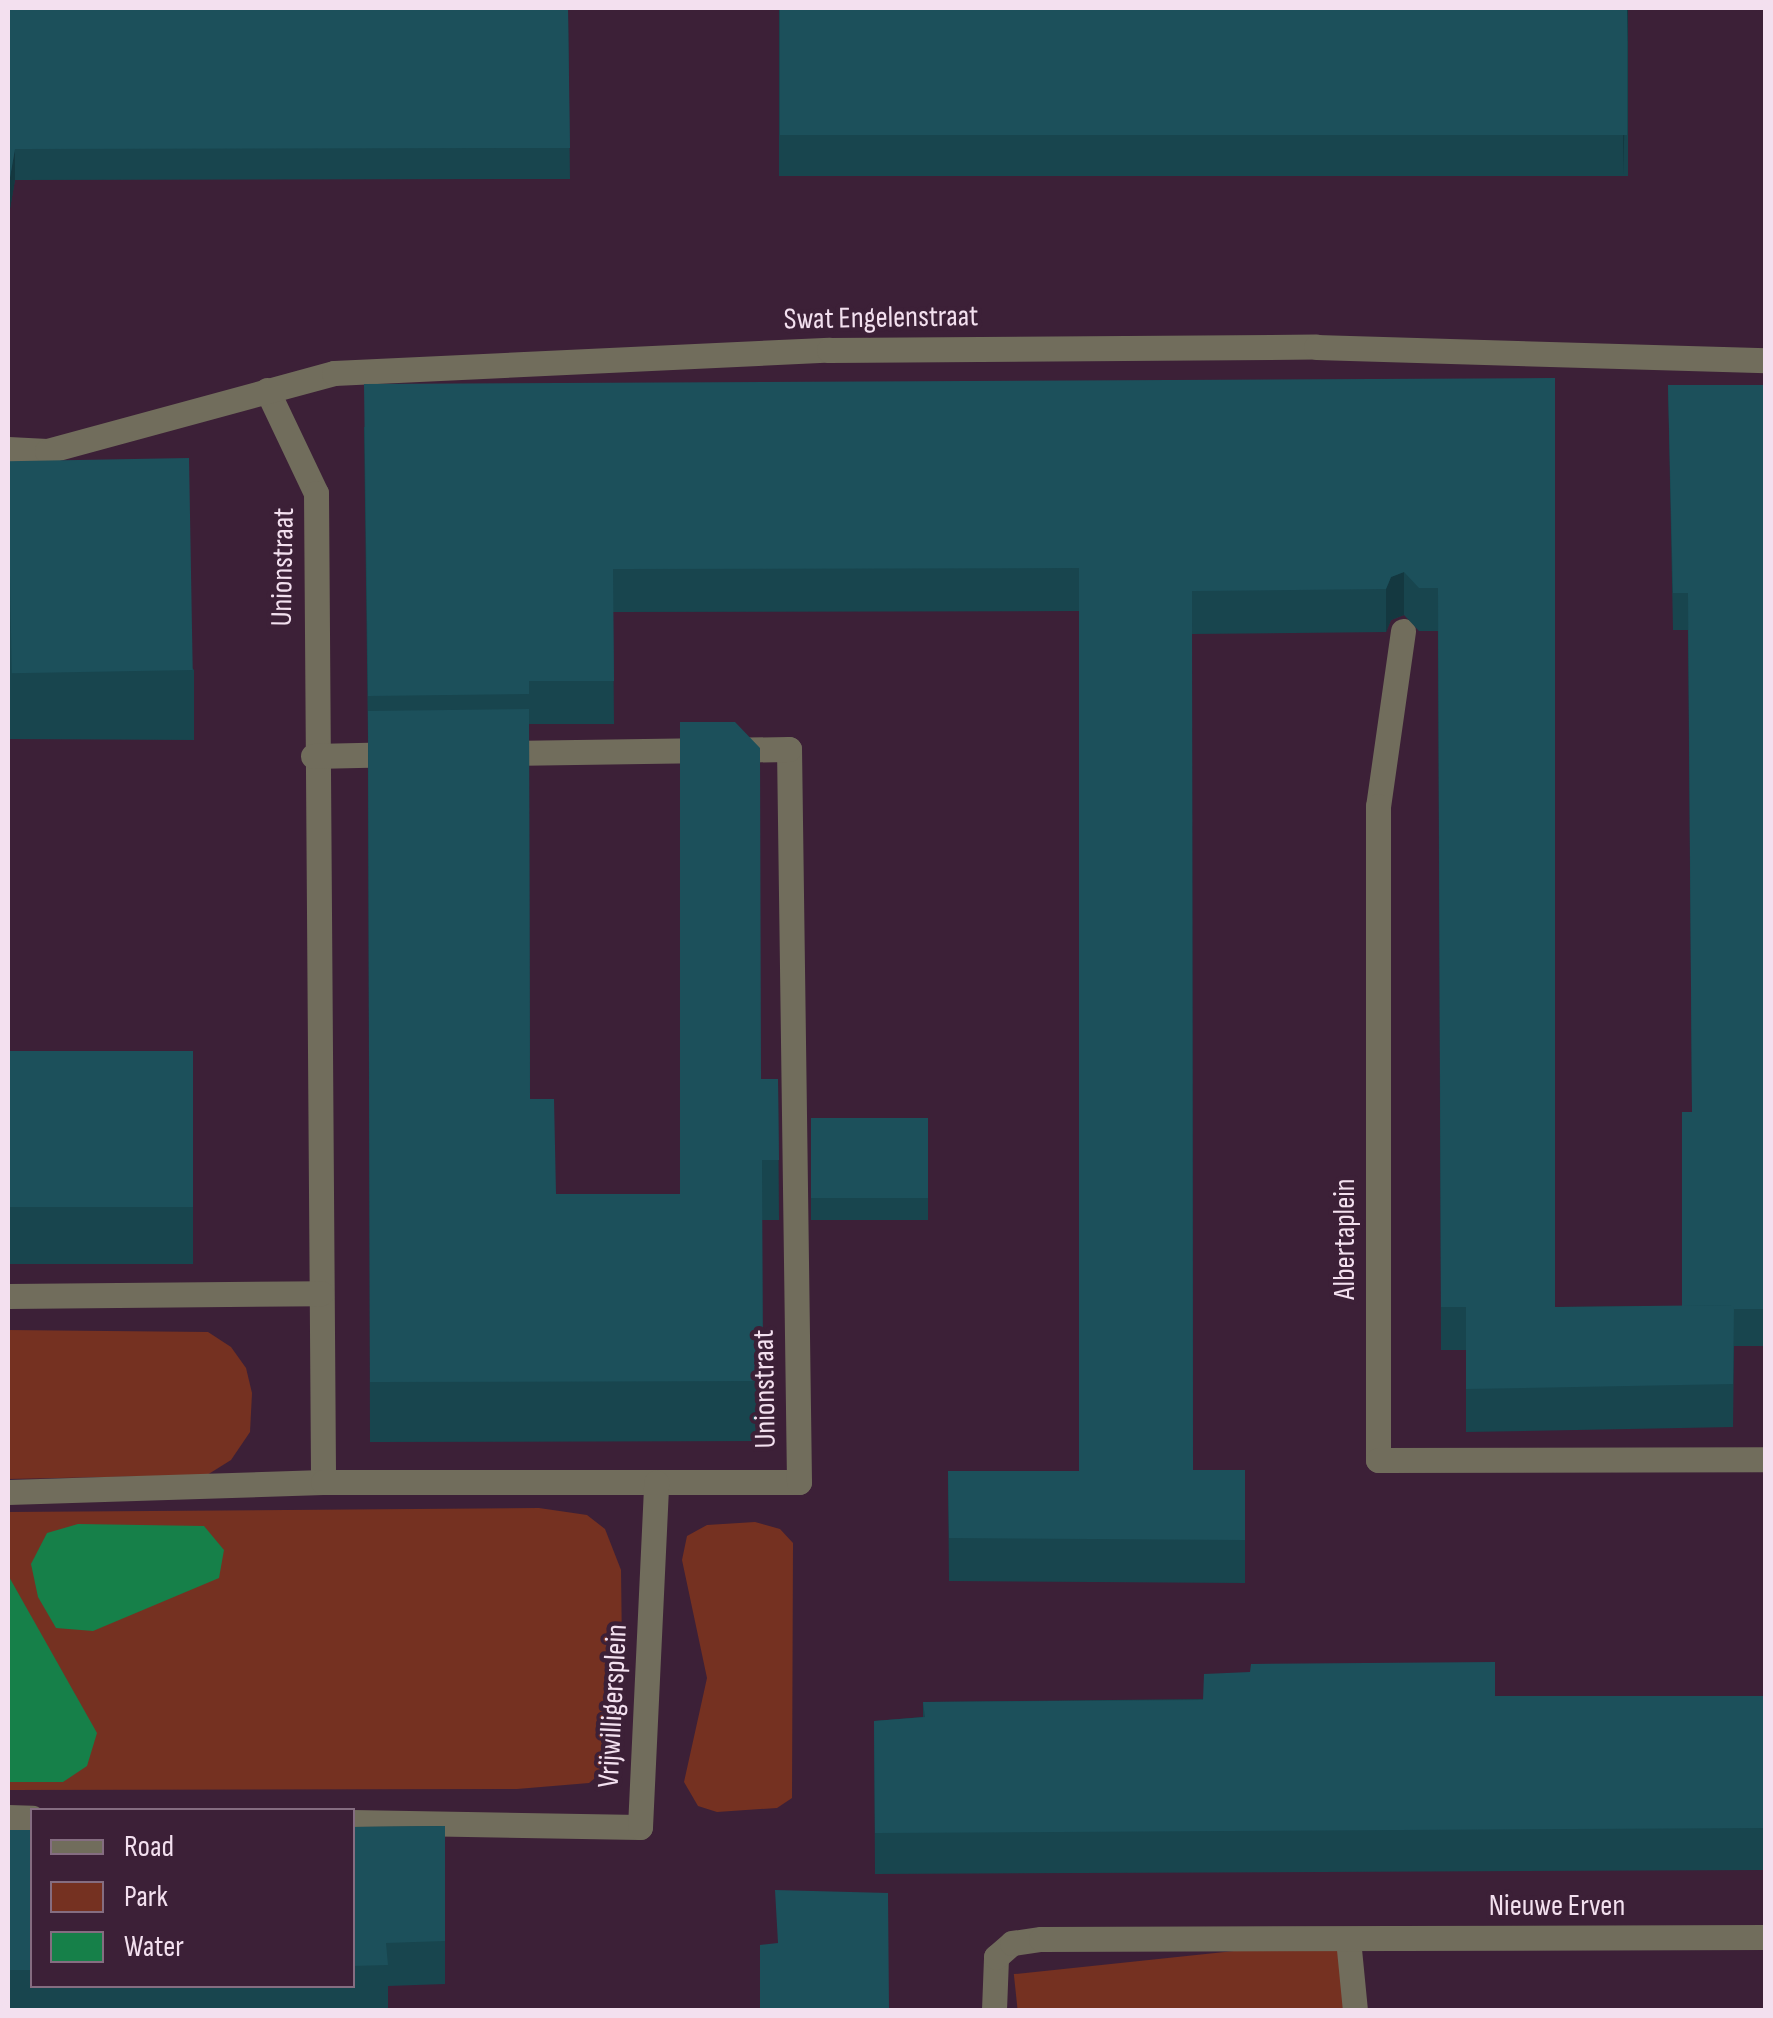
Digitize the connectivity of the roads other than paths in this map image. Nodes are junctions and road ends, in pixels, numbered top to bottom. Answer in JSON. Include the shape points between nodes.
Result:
{"nodes":[{"id":1,"x":1766,"y":360,"type":"edge"},
{"id":2,"x":267,"y":390,"type":"junction"},
{"id":3,"x":8,"y":449,"type":"edge"},
{"id":4,"x":1403,"y":632,"type":"dead end"},
{"id":5,"x":472,"y":753,"type":"edge"},
{"id":6,"x":432,"y":754,"type":"edge"},
{"id":7,"x":314,"y":756,"type":"junction"},
{"id":8,"x":321,"y":1292,"type":"junction"},
{"id":9,"x":8,"y":1296,"type":"edge"},
{"id":10,"x":1766,"y":1459,"type":"edge"},
{"id":11,"x":324,"y":1482,"type":"junction"},
{"id":12,"x":656,"y":1482,"type":"junction"},
{"id":13,"x":8,"y":1492,"type":"edge"},
{"id":14,"x":355,"y":1822,"type":"edge"},
{"id":15,"x":1766,"y":1938,"type":"edge"},
{"id":16,"x":1348,"y":1939,"type":"junction"},
{"id":17,"x":994,"y":2010,"type":"edge"},
{"id":18,"x":1355,"y":2010,"type":"edge"}],
"edges":[{"from":1,"to":2,"type":"street","name":"Swat Engelenstraat","via":[[1316,347],[828,350],[334,372]]},
{"from":2,"to":3,"type":"street","name":"Swat Engelenstraat","via":[[47,451]]},
{"from":2,"to":7,"type":"street","name":"Unionstraat","via":[[316,493]]},
{"from":4,"to":10,"type":"street","name":"Albertaplein","via":[[1378,806],[1378,1460]]},
{"from":5,"to":12,"type":"street","name":"Unionstraat","via":[[789,749],[798,1482]]},
{"from":6,"to":7,"type":"street"},
{"from":7,"to":8,"type":"street","name":"Unionstraat"},
{"from":8,"to":9,"type":"street"},
{"from":8,"to":11,"type":"street","name":"Unionstraat"},
{"from":11,"to":12,"type":"street","name":"Unionstraat"},
{"from":11,"to":13,"type":"street"},
{"from":12,"to":14,"type":"street","name":"Vrijwilligersplein","via":[[640,1827]]},
{"from":15,"to":16,"type":"street","name":"Nieuwe Erven"},
{"from":16,"to":17,"type":"street","name":"Nieuwe Erven","via":[[1012,1943],[996,1958]]},
{"from":16,"to":18,"type":"street"}]}
